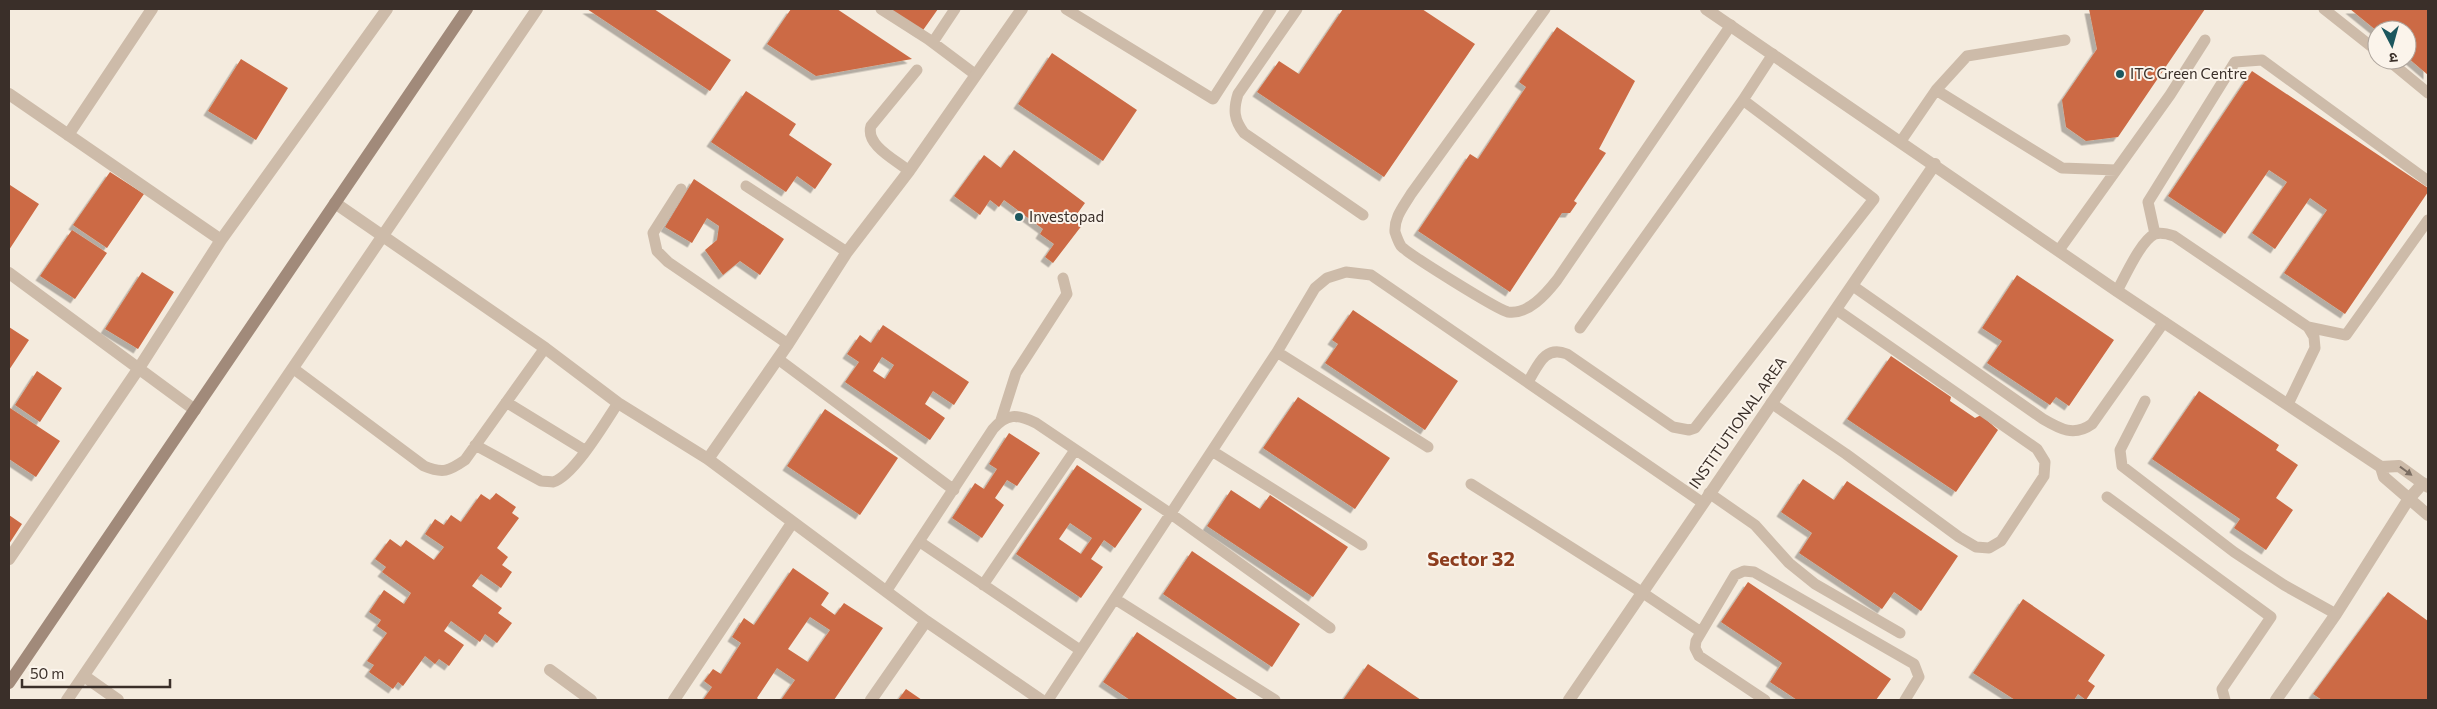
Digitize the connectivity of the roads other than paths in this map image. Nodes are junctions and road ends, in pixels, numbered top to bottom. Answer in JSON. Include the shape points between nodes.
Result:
{"nodes":[{"id":1,"x":152,"y":9,"type":"edge"},
{"id":2,"x":387,"y":9,"type":"edge"},
{"id":3,"x":467,"y":9,"type":"edge"},
{"id":4,"x":537,"y":9,"type":"edge"},
{"id":5,"x":881,"y":9,"type":"edge"},
{"id":6,"x":955,"y":9,"type":"edge"},
{"id":7,"x":1022,"y":9,"type":"edge"},
{"id":8,"x":1066,"y":9,"type":"edge"},
{"id":9,"x":1271,"y":9,"type":"edge"},
{"id":10,"x":1297,"y":9,"type":"edge"},
{"id":11,"x":1546,"y":9,"type":"edge"},
{"id":12,"x":1706,"y":9,"type":"edge"},
{"id":13,"x":2324,"y":9,"type":"edge"},
{"id":14,"x":1731,"y":25,"type":"junction"},
{"id":15,"x":2065,"y":40,"type":"dead end"},
{"id":16,"x":2206,"y":40,"type":"dead end"},
{"id":17,"x":933,"y":42,"type":"junction"},
{"id":18,"x":2367,"y":43,"type":"edge"},
{"id":19,"x":1773,"y":54,"type":"junction"},
{"id":20,"x":917,"y":70,"type":"dead end"},
{"id":21,"x":2400,"y":70,"type":"edge"},
{"id":22,"x":976,"y":74,"type":"junction"},
{"id":23,"x":1936,"y":90,"type":"junction"},
{"id":24,"x":2428,"y":93,"type":"edge"},
{"id":25,"x":9,"y":94,"type":"edge"},
{"id":26,"x":1743,"y":100,"type":"junction"},
{"id":27,"x":68,"y":135,"type":"junction"},
{"id":28,"x":1901,"y":140,"type":"junction"},
{"id":29,"x":1935,"y":164,"type":"junction"},
{"id":30,"x":2116,"y":170,"type":"junction"},
{"id":31,"x":909,"y":171,"type":"junction"},
{"id":32,"x":2428,"y":180,"type":"edge"},
{"id":33,"x":746,"y":186,"type":"dead end"},
{"id":34,"x":681,"y":189,"type":"dead end"},
{"id":35,"x":335,"y":203,"type":"junction"},
{"id":36,"x":1363,"y":215,"type":"dead end"},
{"id":37,"x":2428,"y":220,"type":"edge"},
{"id":38,"x":2155,"y":234,"type":"junction"},
{"id":39,"x":383,"y":236,"type":"junction"},
{"id":40,"x":221,"y":240,"type":"junction"},
{"id":41,"x":2059,"y":250,"type":"junction"},
{"id":42,"x":847,"y":252,"type":"junction"},
{"id":43,"x":9,"y":273,"type":"edge"},
{"id":44,"x":1063,"y":278,"type":"dead end"},
{"id":45,"x":1853,"y":286,"type":"junction"},
{"id":46,"x":2117,"y":291,"type":"junction"},
{"id":47,"x":1837,"y":310,"type":"junction"},
{"id":48,"x":2164,"y":322,"type":"junction"},
{"id":49,"x":2308,"y":327,"type":"junction"},
{"id":50,"x":1580,"y":328,"type":"dead end"},
{"id":51,"x":788,"y":344,"type":"junction"},
{"id":52,"x":545,"y":348,"type":"junction"},
{"id":53,"x":1277,"y":352,"type":"junction"},
{"id":54,"x":778,"y":359,"type":"junction"},
{"id":55,"x":139,"y":368,"type":"junction"},
{"id":56,"x":294,"y":369,"type":"junction"},
{"id":57,"x":1528,"y":382,"type":"junction"},
{"id":58,"x":2145,"y":401,"type":"dead end"},
{"id":59,"x":506,"y":402,"type":"junction"},
{"id":60,"x":618,"y":403,"type":"junction"},
{"id":61,"x":1771,"y":403,"type":"junction"},
{"id":62,"x":2288,"y":404,"type":"junction"},
{"id":63,"x":195,"y":410,"type":"junction"},
{"id":64,"x":1001,"y":420,"type":"junction"},
{"id":65,"x":475,"y":445,"type":"junction"},
{"id":66,"x":1428,"y":447,"type":"dead end"},
{"id":67,"x":1075,"y":450,"type":"junction"},
{"id":68,"x":586,"y":451,"type":"junction"},
{"id":69,"x":1212,"y":451,"type":"junction"},
{"id":70,"x":708,"y":459,"type":"junction"},
{"id":71,"x":2381,"y":467,"type":"junction"},
{"id":72,"x":1471,"y":484,"type":"dead end"},
{"id":73,"x":2426,"y":485,"type":"edge"},
{"id":74,"x":954,"y":490,"type":"junction"},
{"id":75,"x":2107,"y":497,"type":"dead end"},
{"id":76,"x":1706,"y":498,"type":"junction"},
{"id":77,"x":2408,"y":500,"type":"junction"},
{"id":78,"x":1171,"y":514,"type":"junction"},
{"id":79,"x":2428,"y":515,"type":"edge"},
{"id":80,"x":792,"y":523,"type":"junction"},
{"id":81,"x":920,"y":542,"type":"junction"},
{"id":82,"x":1362,"y":546,"type":"dead end"},
{"id":83,"x":9,"y":559,"type":"edge"},
{"id":84,"x":983,"y":585,"type":"junction"},
{"id":85,"x":887,"y":590,"type":"junction"},
{"id":86,"x":1643,"y":593,"type":"junction"},
{"id":87,"x":1115,"y":599,"type":"junction"},
{"id":88,"x":2336,"y":614,"type":"junction"},
{"id":89,"x":926,"y":621,"type":"junction"},
{"id":90,"x":1330,"y":628,"type":"dead end"},
{"id":91,"x":1701,"y":632,"type":"junction"},
{"id":92,"x":1900,"y":633,"type":"dead end"},
{"id":93,"x":1080,"y":650,"type":"junction"},
{"id":94,"x":550,"y":670,"type":"dead end"},
{"id":95,"x":84,"y":676,"type":"junction"},
{"id":96,"x":9,"y":683,"type":"edge"},
{"id":97,"x":1034,"y":698,"type":"edge"},
{"id":98,"x":67,"y":700,"type":"edge"},
{"id":99,"x":118,"y":700,"type":"edge"},
{"id":100,"x":591,"y":700,"type":"edge"},
{"id":101,"x":674,"y":700,"type":"edge"},
{"id":102,"x":871,"y":700,"type":"edge"},
{"id":103,"x":1048,"y":700,"type":"edge"},
{"id":104,"x":1275,"y":700,"type":"edge"},
{"id":105,"x":1569,"y":700,"type":"edge"},
{"id":106,"x":1765,"y":700,"type":"edge"},
{"id":107,"x":1905,"y":700,"type":"edge"},
{"id":108,"x":2225,"y":700,"type":"edge"},
{"id":109,"x":2276,"y":700,"type":"edge"}],
"edges":[{"from":1,"to":27,"type":"street"},
{"from":2,"to":40,"type":"street"},
{"from":3,"to":35,"type":"street"},
{"from":4,"to":39,"type":"street"},
{"from":5,"to":17,"type":"lane"},
{"from":6,"to":17,"type":"lane"},
{"from":7,"to":22,"type":"street"},
{"from":8,"to":9,"type":"lane","via":[[1213,100]]},
{"from":10,"to":36,"type":"lane","via":[[1238,94],[1234,106],[1237,124],[1244,134]]},
{"from":11,"to":14,"type":"lane","via":[[1411,194],[1397,216],[1395,232],[1401,246],[1493,306],[1509,312],[1524,310],[1545,295],[1557,280]]},
{"from":12,"to":14,"type":"street"},
{"from":13,"to":18,"type":"lane"},
{"from":14,"to":19,"type":"street"},
{"from":15,"to":23,"type":"lane","via":[[1967,56]]},
{"from":16,"to":30,"type":"lane"},
{"from":17,"to":22,"type":"lane"},
{"from":19,"to":26,"type":"lane"},
{"from":19,"to":28,"type":"street"},
{"from":20,"to":31,"type":"lane","via":[[869,133],[872,141]]},
{"from":21,"to":24,"type":"lane"},
{"from":22,"to":31,"type":"street"},
{"from":23,"to":28,"type":"lane"},
{"from":23,"to":30,"type":"lane","via":[[2062,168]]},
{"from":25,"to":27,"type":"street"},
{"from":26,"to":50,"type":"lane"},
{"from":26,"to":57,"type":"lane","via":[[1874,199],[1695,428],[1673,427],[1558,350],[1545,356]]},
{"from":27,"to":40,"type":"street"},
{"from":28,"to":29,"type":"street"},
{"from":29,"to":41,"type":"street"},
{"from":29,"to":45,"type":"street","name":"INSTITUTIONAL AREA"},
{"from":30,"to":41,"type":"lane"},
{"from":31,"to":42,"type":"street"},
{"from":32,"to":38,"type":"lane","via":[[2262,60],[2235,62],[2148,202]]},
{"from":33,"to":42,"type":"lane"},
{"from":34,"to":51,"type":"lane","via":[[654,233],[656,251]]},
{"from":35,"to":39,"type":"street"},
{"from":35,"to":63,"type":"street"},
{"from":37,"to":49,"type":"lane","via":[[2346,335]]},
{"from":38,"to":46,"type":"lane","via":[[2145,241]]},
{"from":38,"to":49,"type":"lane","via":[[2174,236]]},
{"from":39,"to":52,"type":"street"},
{"from":39,"to":56,"type":"street"},
{"from":40,"to":55,"type":"street"},
{"from":41,"to":46,"type":"street"},
{"from":42,"to":51,"type":"street"},
{"from":43,"to":55,"type":"street"},
{"from":44,"to":64,"type":"lane","via":[[1067,294],[1016,373]]},
{"from":45,"to":47,"type":"street","name":"INSTITUTIONAL AREA"},
{"from":45,"to":48,"type":"lane","via":[[2043,419],[2074,432],[2092,424]]},
{"from":46,"to":48,"type":"street"},
{"from":47,"to":61,"type":"street","name":"INSTITUTIONAL AREA"},
{"from":47,"to":61,"type":"lane","via":[[2037,450],[2045,462],[2044,476],[2001,541],[1989,548],[1976,547],[1959,537]]},
{"from":48,"to":62,"type":"street"},
{"from":49,"to":62,"type":"lane","via":[[2314,337],[2315,348]]},
{"from":51,"to":54,"type":"street"},
{"from":52,"to":59,"type":"lane"},
{"from":52,"to":60,"type":"street"},
{"from":53,"to":57,"type":"lane","via":[[1315,288],[1327,278],[1346,272],[1371,275]]},
{"from":53,"to":66,"type":"lane"},
{"from":53,"to":69,"type":"lane"},
{"from":54,"to":70,"type":"street"},
{"from":54,"to":74,"type":"lane"},
{"from":55,"to":63,"type":"street"},
{"from":55,"to":83,"type":"street"},
{"from":56,"to":65,"type":"lane","via":[[424,466],[437,471],[451,469],[465,460]]},
{"from":56,"to":95,"type":"street"},
{"from":57,"to":76,"type":"lane"},
{"from":58,"to":88,"type":"lane","via":[[2120,450],[2122,466],[2234,552]]},
{"from":59,"to":65,"type":"lane"},
{"from":59,"to":68,"type":"lane"},
{"from":60,"to":68,"type":"lane"},
{"from":60,"to":70,"type":"street"},
{"from":61,"to":76,"type":"street","name":"INSTITUTIONAL AREA"},
{"from":62,"to":71,"type":"street"},
{"from":63,"to":96,"type":"street"},
{"from":64,"to":67,"type":"lane","via":[[1012,416],[1025,418]]},
{"from":64,"to":74,"type":"lane"},
{"from":65,"to":68,"type":"lane","via":[[542,481],[552,482],[563,477]]},
{"from":67,"to":78,"type":"lane"},
{"from":67,"to":84,"type":"lane"},
{"from":69,"to":78,"type":"lane"},
{"from":69,"to":82,"type":"lane"},
{"from":70,"to":80,"type":"street"},
{"from":71,"to":73,"type":"street","one_way":true,"via":[[2399,466]]},
{"from":71,"to":77,"type":"street","via":[[2384,477]]},
{"from":72,"to":86,"type":"lane"},
{"from":73,"to":77,"type":"street"},
{"from":74,"to":81,"type":"lane"},
{"from":75,"to":108,"type":"lane","via":[[2271,617],[2222,689]]},
{"from":76,"to":86,"type":"street","name":"INSTITUTIONAL AREA"},
{"from":76,"to":92,"type":"lane","via":[[1755,525],[1790,563],[1815,584]]},
{"from":77,"to":79,"type":"street"},
{"from":77,"to":88,"type":"street"},
{"from":78,"to":87,"type":"lane"},
{"from":78,"to":90,"type":"lane"},
{"from":80,"to":85,"type":"street"},
{"from":80,"to":101,"type":"street"},
{"from":81,"to":84,"type":"lane"},
{"from":81,"to":85,"type":"lane"},
{"from":84,"to":93,"type":"lane"},
{"from":85,"to":89,"type":"street"},
{"from":86,"to":91,"type":"lane"},
{"from":86,"to":105,"type":"street","name":"INSTITUTIONAL AREA"},
{"from":87,"to":93,"type":"lane"},
{"from":87,"to":104,"type":"lane"},
{"from":88,"to":109,"type":"street"},
{"from":89,"to":97,"type":"street"},
{"from":89,"to":102,"type":"street"},
{"from":91,"to":106,"type":"lane","via":[[1695,648],[1699,656]]},
{"from":91,"to":107,"type":"lane","via":[[1735,575],[1744,571],[1754,572],[1914,664],[1919,677]]},
{"from":93,"to":103,"type":"lane"},
{"from":94,"to":100,"type":"street"},
{"from":95,"to":98,"type":"street"},
{"from":95,"to":99,"type":"street"}]}
